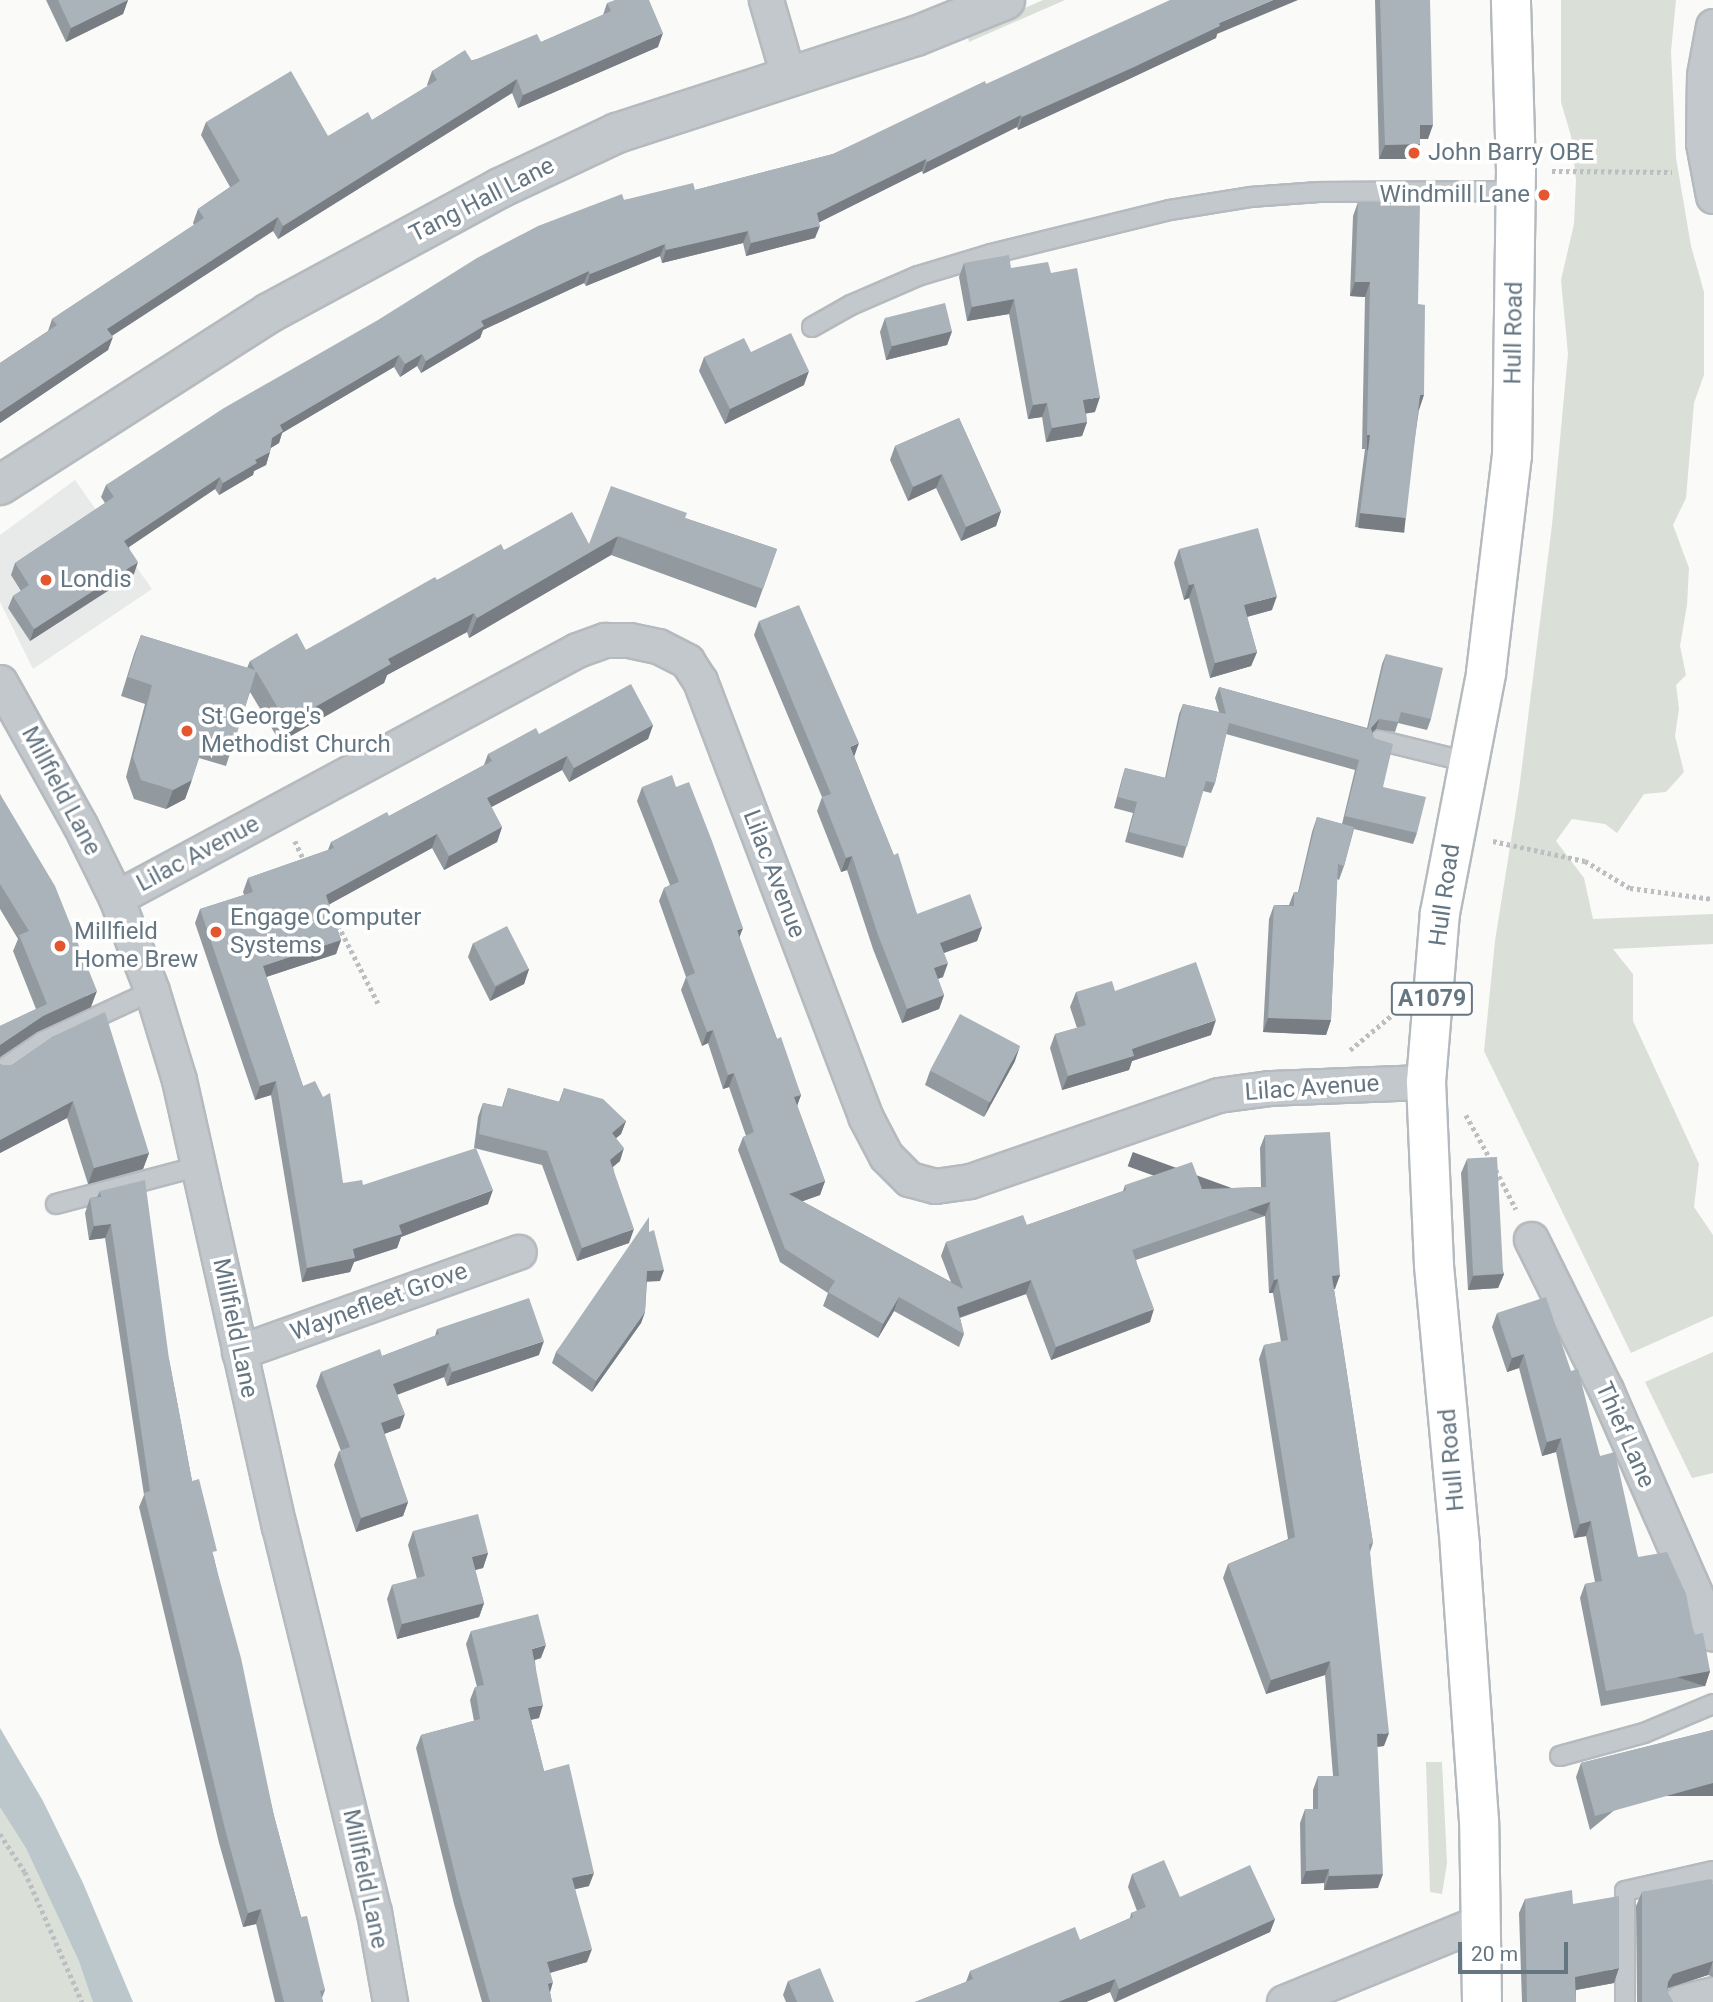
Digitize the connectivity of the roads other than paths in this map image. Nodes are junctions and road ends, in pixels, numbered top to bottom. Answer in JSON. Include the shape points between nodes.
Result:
{"nodes":[{"id":1,"x":766,"y":0,"type":"edge"},
{"id":2,"x":1005,"y":0,"type":"edge"},
{"id":3,"x":1511,"y":0,"type":"edge"},
{"id":4,"x":1713,"y":26,"type":"edge"},
{"id":5,"x":789,"y":79,"type":"junction"},
{"id":6,"x":1515,"y":181,"type":"junction"},
{"id":7,"x":1710,"y":184,"type":"edge"},
{"id":8,"x":812,"y":327,"type":"dead end"},
{"id":9,"x":0,"y":485,"type":"edge"},
{"id":10,"x":0,"y":682,"type":"edge"},
{"id":11,"x":1378,"y":740,"type":"edge"},
{"id":12,"x":1468,"y":762,"type":"junction"},
{"id":13,"x":116,"y":898,"type":"junction"},
{"id":14,"x":152,"y":991,"type":"junction"},
{"id":15,"x":0,"y":1071,"type":"edge"},
{"id":16,"x":1426,"y":1082,"type":"junction"},
{"id":17,"x":200,"y":1166,"type":"junction"},
{"id":18,"x":56,"y":1204,"type":"dead end"},
{"id":19,"x":1531,"y":1239,"type":"road end"},
{"id":20,"x":519,"y":1252,"type":"dead end"},
{"id":21,"x":239,"y":1352,"type":"junction"},
{"id":22,"x":1713,"y":1634,"type":"edge"},
{"id":23,"x":1713,"y":1704,"type":"edge"},
{"id":24,"x":1560,"y":1756,"type":"dead end"},
{"id":25,"x":1713,"y":1871,"type":"edge"},
{"id":26,"x":1482,"y":1921,"type":"junction"},
{"id":27,"x":1713,"y":1994,"type":"edge"},
{"id":28,"x":390,"y":2002,"type":"edge"},
{"id":29,"x":1284,"y":2002,"type":"edge"},
{"id":30,"x":1482,"y":2002,"type":"edge"},
{"id":31,"x":1625,"y":2002,"type":"edge"},
{"id":32,"x":1681,"y":2002,"type":"edge"}],
"edges":[{"from":1,"to":5,"type":"street"},
{"from":2,"to":5,"type":"street","name":"Tang Hall Lane"},
{"from":3,"to":6,"type":"main road","name":"Hull Road","number":"A1079"},
{"from":4,"to":7,"type":"street","via":[[1703,75],[1703,143]]},
{"from":5,"to":9,"type":"street","name":"Tang Hall Lane","via":[[617,133],[500,188],[269,313]]},
{"from":6,"to":8,"type":"lane","via":[[1250,197],[1170,209],[918,276]]},
{"from":6,"to":12,"type":"main road","name":"Hull Road","number":"A1079","via":[[1512,456],[1497,598]]},
{"from":10,"to":13,"type":"street","name":"Millfield Lane"},
{"from":11,"to":12,"type":"lane"},
{"from":12,"to":16,"type":"main road","name":"Hull Road","number":"A1079","via":[[1440,913]]},
{"from":13,"to":14,"type":"street","name":"Millfield Lane"},
{"from":13,"to":16,"type":"street","name":"Lilac Avenue","via":[[577,650],[605,640],[629,640],[659,646],[687,661],[701,681],[865,1116],[886,1156],[909,1179],[935,1186],[970,1181],[1218,1095],[1269,1088]]},
{"from":14,"to":15,"type":"lane","via":[[42,1042]]},
{"from":14,"to":17,"type":"street","name":"Millfield Lane"},
{"from":16,"to":26,"type":"main road","name":"Hull Road","number":"A1079","via":[[1434,1265],[1460,1546]]},
{"from":17,"to":18,"type":"lane"},
{"from":17,"to":21,"type":"street","name":"Millfield Lane"},
{"from":19,"to":22,"type":"street","name":"Thief Lane","via":[[1606,1390]]},
{"from":20,"to":21,"type":"street","name":"Waynefleet Grove"},
{"from":21,"to":28,"type":"street","name":"Millfield Lane","via":[[374,1912]]},
{"from":23,"to":24,"type":"lane","via":[[1644,1733]]},
{"from":25,"to":31,"type":"lane","via":[[1625,1891]]},
{"from":26,"to":29,"type":"street"},
{"from":26,"to":30,"type":"main road","name":"Hull Road","number":"A1079"},
{"from":27,"to":32,"type":"street"}]}
